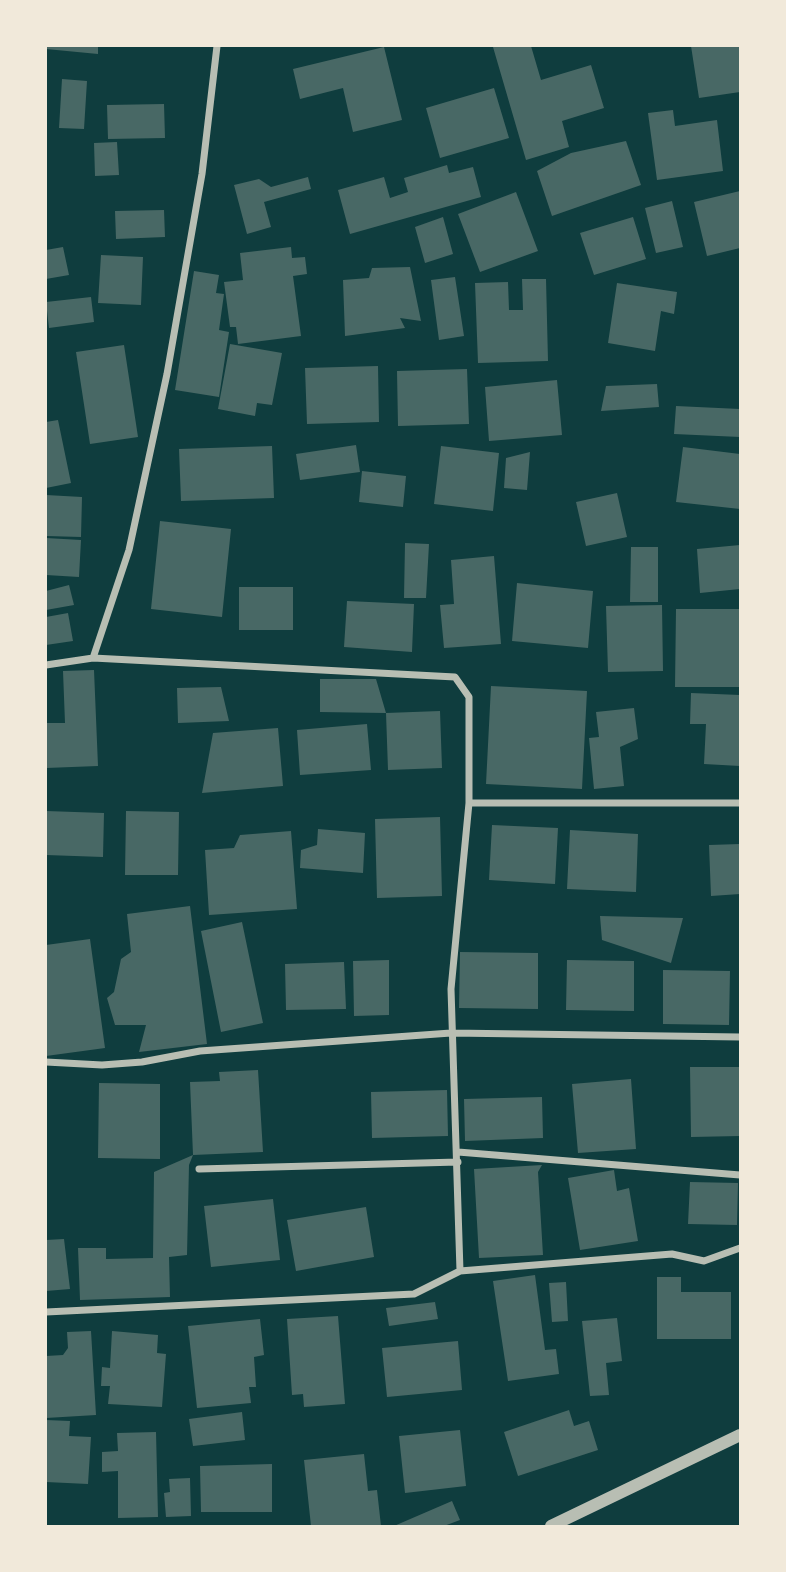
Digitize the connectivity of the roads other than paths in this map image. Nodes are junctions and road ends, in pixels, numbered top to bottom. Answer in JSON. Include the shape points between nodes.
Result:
{"nodes":[{"id":1,"x":217,"y":46,"type":"edge"},
{"id":2,"x":93,"y":658,"type":"junction"},
{"id":3,"x":46,"y":665,"type":"edge"},
{"id":4,"x":469,"y":803,"type":"junction"},
{"id":5,"x":740,"y":803,"type":"edge"},
{"id":6,"x":451,"y":1033,"type":"junction"},
{"id":7,"x":740,"y":1037,"type":"edge"},
{"id":8,"x":46,"y":1062,"type":"edge"},
{"id":9,"x":458,"y":1152,"type":"junction"},
{"id":10,"x":458,"y":1162,"type":"junction"},
{"id":11,"x":199,"y":1168,"type":"dead end"},
{"id":12,"x":740,"y":1175,"type":"edge"},
{"id":13,"x":740,"y":1248,"type":"edge"},
{"id":14,"x":460,"y":1271,"type":"junction"},
{"id":15,"x":46,"y":1312,"type":"edge"},
{"id":16,"x":740,"y":1435,"type":"edge"},
{"id":17,"x":551,"y":1527,"type":"edge"}],
"edges":[{"from":1,"to":2,"type":"street","via":[[202,174],[150,456],[128,550]]},
{"from":2,"to":3,"type":"street"},
{"from":2,"to":4,"type":"street","via":[[455,677],[469,697]]},
{"from":4,"to":5,"type":"street"},
{"from":4,"to":6,"type":"street"},
{"from":6,"to":7,"type":"street"},
{"from":6,"to":8,"type":"street","via":[[212,1050],[142,1062]]},
{"from":6,"to":9,"type":"street"},
{"from":9,"to":10,"type":"street"},
{"from":9,"to":12,"type":"street"},
{"from":10,"to":11,"type":"street"},
{"from":10,"to":14,"type":"street"},
{"from":13,"to":14,"type":"street","via":[[704,1261],[672,1254]]},
{"from":14,"to":15,"type":"street","via":[[414,1294]]},
{"from":16,"to":17,"type":"street"}]}
